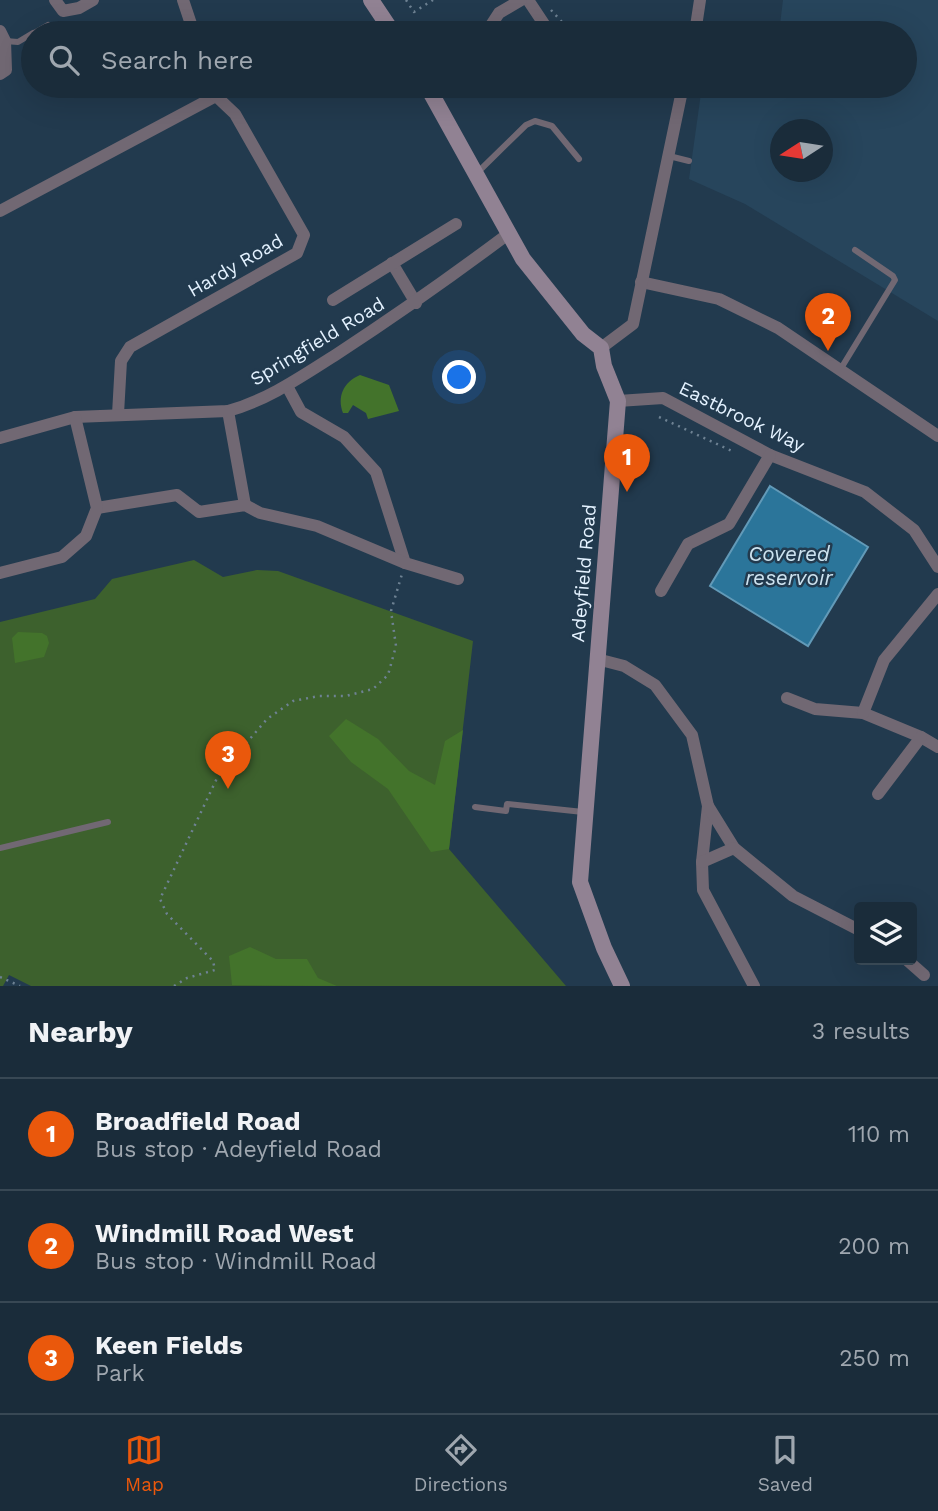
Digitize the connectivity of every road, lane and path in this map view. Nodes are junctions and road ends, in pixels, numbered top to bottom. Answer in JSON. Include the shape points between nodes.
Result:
{"nodes":[{"id":1,"x":55,"y":0,"type":"edge"},
{"id":2,"x":93,"y":0,"type":"edge"},
{"id":3,"x":183,"y":0,"type":"edge"},
{"id":4,"x":371,"y":0,"type":"edge"},
{"id":5,"x":406,"y":0,"type":"edge"},
{"id":6,"x":433,"y":0,"type":"edge"},
{"id":7,"x":521,"y":0,"type":"edge"},
{"id":8,"x":528,"y":0,"type":"edge"},
{"id":9,"x":700,"y":0,"type":"edge"},
{"id":10,"x":498,"y":7,"type":"edge"},
{"id":11,"x":549,"y":8,"type":"dead end"},
{"id":12,"x":190,"y":21,"type":"edge"},
{"id":13,"x":385,"y":21,"type":"edge"},
{"id":14,"x":542,"y":21,"type":"edge"},
{"id":15,"x":561,"y":21,"type":"edge"},
{"id":16,"x":697,"y":21,"type":"edge"},
{"id":17,"x":3,"y":36,"type":"edge"},
{"id":18,"x":21,"y":40,"type":"edge"},
{"id":19,"x":0,"y":75,"type":"edge"},
{"id":20,"x":202,"y":98,"type":"edge"},
{"id":21,"x":220,"y":98,"type":"edge"},
{"id":22,"x":434,"y":98,"type":"edge"},
{"id":23,"x":680,"y":98,"type":"edge"},
{"id":24,"x":667,"y":156,"type":"junction"},
{"id":25,"x":579,"y":159,"type":"dead end"},
{"id":26,"x":689,"y":161,"type":"dead end"},
{"id":27,"x":475,"y":174,"type":"junction"},
{"id":28,"x":0,"y":211,"type":"edge"},
{"id":29,"x":456,"y":224,"type":"dead end"},
{"id":30,"x":508,"y":234,"type":"junction"},
{"id":31,"x":855,"y":250,"type":"dead end"},
{"id":32,"x":392,"y":263,"type":"junction"},
{"id":33,"x":641,"y":282,"type":"junction"},
{"id":34,"x":333,"y":300,"type":"dead end"},
{"id":35,"x":416,"y":303,"type":"junction"},
{"id":36,"x":601,"y":348,"type":"junction"},
{"id":37,"x":840,"y":370,"type":"junction"},
{"id":38,"x":287,"y":386,"type":"junction"},
{"id":39,"x":618,"y":401,"type":"junction"},
{"id":40,"x":228,"y":411,"type":"junction"},
{"id":41,"x":118,"y":414,"type":"junction"},
{"id":42,"x":75,"y":416,"type":"junction"},
{"id":43,"x":659,"y":417,"type":"dead end"},
{"id":44,"x":938,"y":436,"type":"edge"},
{"id":45,"x":0,"y":438,"type":"edge"},
{"id":46,"x":734,"y":452,"type":"dead end"},
{"id":47,"x":770,"y":455,"type":"junction"},
{"id":48,"x":246,"y":505,"type":"junction"},
{"id":49,"x":97,"y":509,"type":"junction"},
{"id":50,"x":405,"y":562,"type":"junction"},
{"id":51,"x":938,"y":567,"type":"edge"},
{"id":52,"x":0,"y":573,"type":"edge"},
{"id":53,"x":458,"y":579,"type":"dead end"},
{"id":54,"x":662,"y":591,"type":"dead end"},
{"id":55,"x":938,"y":594,"type":"edge"},
{"id":56,"x":597,"y":659,"type":"junction"},
{"id":57,"x":787,"y":698,"type":"dead end"},
{"id":58,"x":863,"y":713,"type":"junction"},
{"id":59,"x":922,"y":737,"type":"junction"},
{"id":60,"x":938,"y":747,"type":"edge"},
{"id":61,"x":878,"y":794,"type":"dead end"},
{"id":62,"x":708,"y":806,"type":"junction"},
{"id":63,"x":475,"y":807,"type":"dead end"},
{"id":64,"x":585,"y":812,"type":"junction"},
{"id":65,"x":108,"y":822,"type":"dead end"},
{"id":66,"x":0,"y":848,"type":"edge"},
{"id":67,"x":734,"y":848,"type":"junction"},
{"id":68,"x":702,"y":862,"type":"junction"},
{"id":69,"x":854,"y":927,"type":"edge"},
{"id":70,"x":913,"y":965,"type":"edge"},
{"id":71,"x":924,"y":975,"type":"dead end"},
{"id":72,"x":0,"y":977,"type":"edge"},
{"id":73,"x":10,"y":984,"type":"edge"},
{"id":74,"x":20,"y":986,"type":"edge"},
{"id":75,"x":174,"y":986,"type":"edge"},
{"id":76,"x":622,"y":986,"type":"edge"},
{"id":77,"x":754,"y":986,"type":"edge"}],
"edges":[{"from":1,"to":2,"type":"street","via":[[63,11]]},
{"from":3,"to":12,"type":"street"},
{"from":4,"to":13,"type":"street"},
{"from":5,"to":6,"type":"path","via":[[414,12]]},
{"from":7,"to":10,"type":"street"},
{"from":8,"to":14,"type":"street"},
{"from":9,"to":16,"type":"street"},
{"from":11,"to":15,"type":"path"},
{"from":17,"to":18,"type":"lane"},
{"from":17,"to":19,"type":"street","via":[[6,71]]},
{"from":20,"to":28,"type":"street"},
{"from":21,"to":41,"type":"street","name":"Hardy Road","via":[[235,114],[304,235],[297,253],[130,347],[121,362]]},
{"from":22,"to":27,"type":"street"},
{"from":23,"to":24,"type":"street"},
{"from":24,"to":26,"type":"lane"},
{"from":24,"to":33,"type":"street"},
{"from":25,"to":27,"type":"lane","via":[[552,126],[535,121]]},
{"from":27,"to":30,"type":"street"},
{"from":29,"to":32,"type":"street"},
{"from":30,"to":35,"type":"street","name":"Springfield Road"},
{"from":30,"to":36,"type":"street","via":[[583,334]]},
{"from":31,"to":37,"type":"lane","via":[[895,280]]},
{"from":32,"to":34,"type":"street"},
{"from":32,"to":35,"type":"street"},
{"from":33,"to":36,"type":"street","via":[[633,324]]},
{"from":33,"to":37,"type":"street","via":[[719,299],[778,328]]},
{"from":35,"to":38,"type":"street","name":"Springfield Road"},
{"from":36,"to":39,"type":"street","name":"Adeyfield Road"},
{"from":37,"to":44,"type":"street"},
{"from":38,"to":40,"type":"street","name":"Springfield Road"},
{"from":38,"to":50,"type":"street","via":[[301,412],[344,437],[376,472]]},
{"from":39,"to":47,"type":"street","name":"Eastbrook Way","via":[[663,398]]},
{"from":39,"to":56,"type":"street","name":"Adeyfield Road"},
{"from":40,"to":41,"type":"street","name":"Springfield Road"},
{"from":40,"to":48,"type":"street"},
{"from":41,"to":42,"type":"street","name":"Springfield Road"},
{"from":42,"to":45,"type":"street","name":"Springfield Road"},
{"from":42,"to":49,"type":"street"},
{"from":43,"to":46,"type":"path"},
{"from":47,"to":51,"type":"street","name":"Eastbrook Way","via":[[865,492],[914,530]]},
{"from":47,"to":54,"type":"street","via":[[729,524],[688,544]]},
{"from":48,"to":49,"type":"street","via":[[199,512],[177,495]]},
{"from":48,"to":50,"type":"street","via":[[317,526]]},
{"from":49,"to":52,"type":"street","via":[[86,536],[62,557]]},
{"from":50,"to":53,"type":"street"},
{"from":50,"to":75,"type":"path","via":[[391,611],[396,646],[388,675],[373,689],[293,701],[267,719],[218,776],[160,899],[167,914],[214,961],[215,970]]},
{"from":55,"to":58,"type":"street","via":[[884,660]]},
{"from":56,"to":62,"type":"street","via":[[624,666],[655,685],[692,735]]},
{"from":56,"to":64,"type":"street","name":"Adeyfield Road"},
{"from":57,"to":58,"type":"street","via":[[815,709]]},
{"from":58,"to":59,"type":"street"},
{"from":59,"to":60,"type":"street"},
{"from":59,"to":61,"type":"street"},
{"from":62,"to":67,"type":"street"},
{"from":62,"to":68,"type":"street"},
{"from":63,"to":64,"type":"lane","via":[[506,811],[507,804]]},
{"from":64,"to":76,"type":"street","name":"Adeyfield Road","via":[[580,882]]},
{"from":65,"to":66,"type":"lane"},
{"from":67,"to":68,"type":"street"},
{"from":67,"to":69,"type":"street","via":[[793,896]]},
{"from":68,"to":77,"type":"street","via":[[703,890]]},
{"from":70,"to":71,"type":"street"},
{"from":72,"to":73,"type":"path"},
{"from":73,"to":74,"type":"path"}]}
